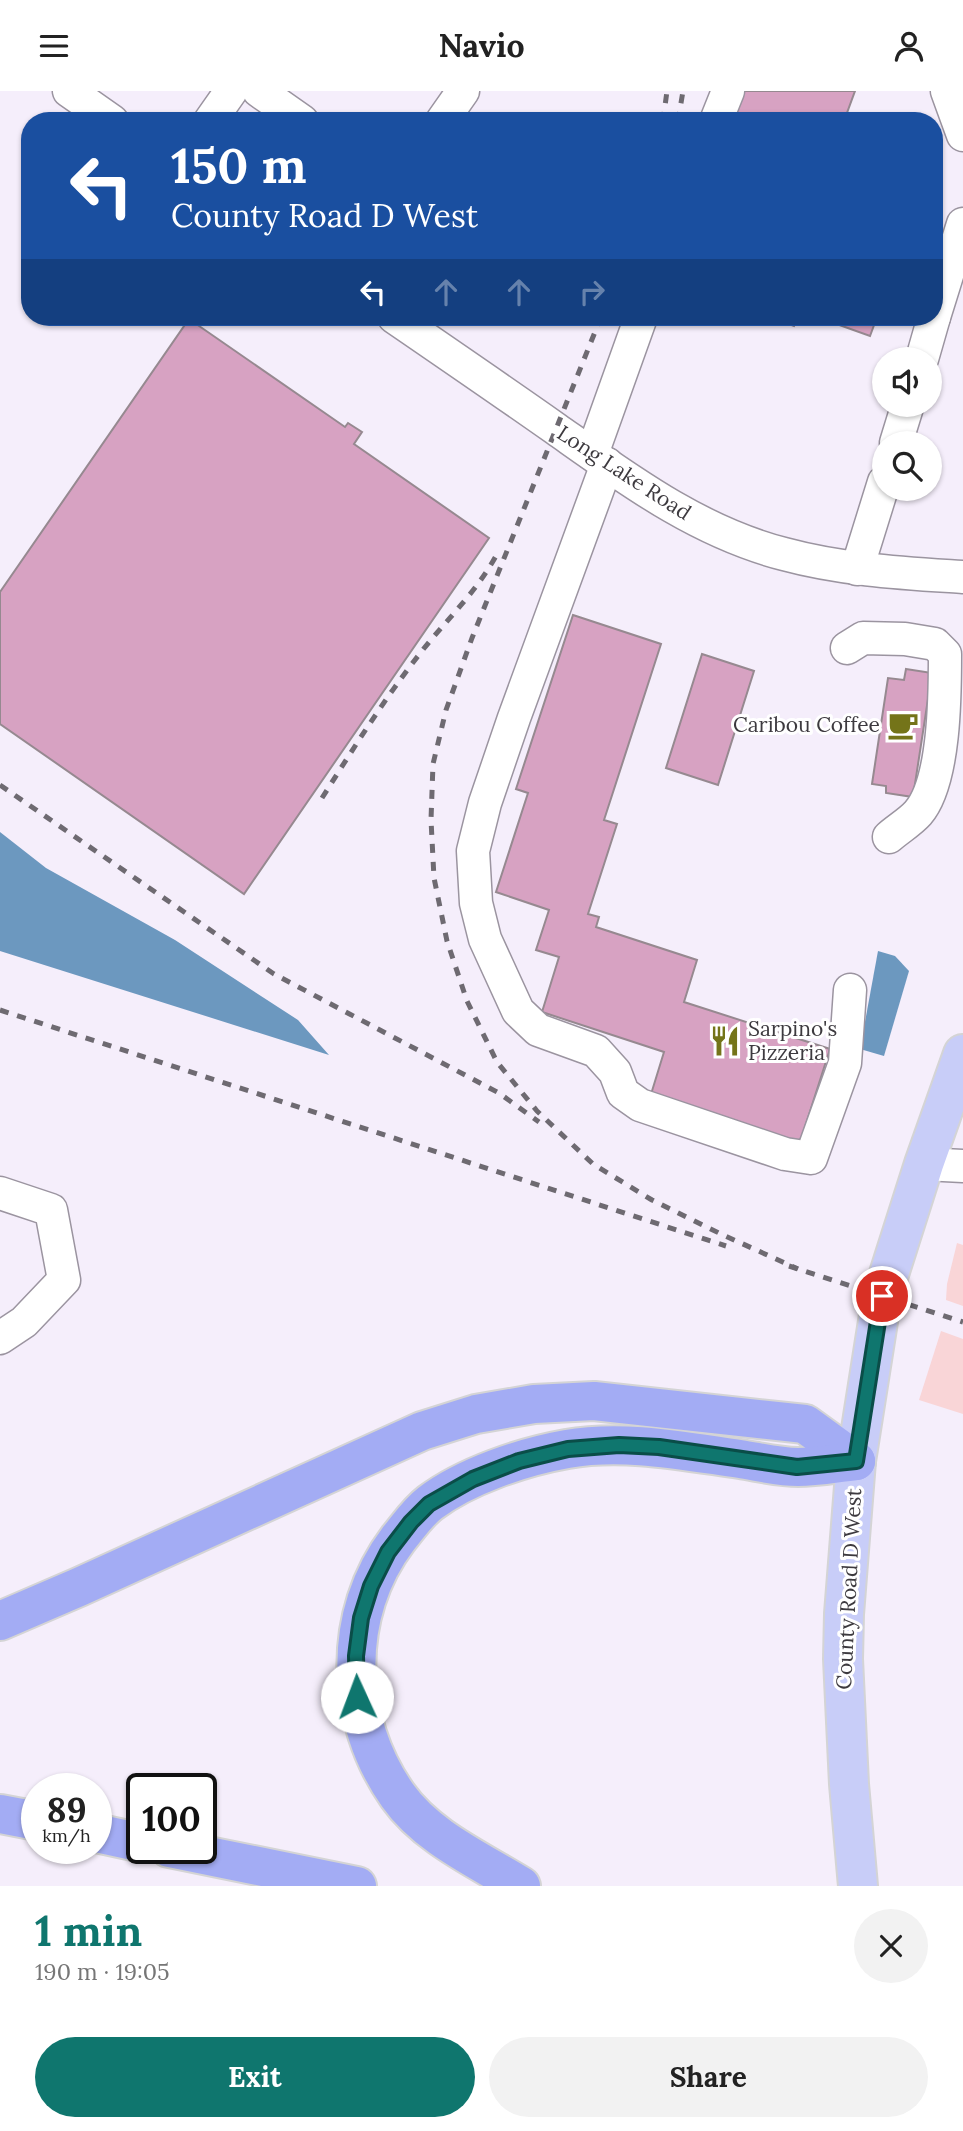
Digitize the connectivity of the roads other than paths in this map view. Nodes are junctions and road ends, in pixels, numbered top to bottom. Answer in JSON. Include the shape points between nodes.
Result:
{"nodes":[{"id":1,"x":69,"y":91,"type":"edge"},
{"id":2,"x":230,"y":91,"type":"edge"},
{"id":3,"x":259,"y":91,"type":"edge"},
{"id":4,"x":463,"y":91,"type":"edge"},
{"id":5,"x":728,"y":91,"type":"edge"},
{"id":6,"x":947,"y":91,"type":"edge"},
{"id":7,"x":98,"y":112,"type":"edge"},
{"id":8,"x":216,"y":112,"type":"edge"},
{"id":9,"x":289,"y":112,"type":"edge"},
{"id":10,"x":448,"y":112,"type":"edge"},
{"id":11,"x":720,"y":112,"type":"edge"},
{"id":12,"x":963,"y":135,"type":"edge"},
{"id":13,"x":963,"y":224,"type":"edge"},
{"id":14,"x":943,"y":288,"type":"edge"},
{"id":15,"x":407,"y":326,"type":"edge"},
{"id":16,"x":638,"y":326,"type":"edge"},
{"id":17,"x":931,"y":326,"type":"edge"},
{"id":18,"x":925,"y":347,"type":"edge"},
{"id":19,"x":599,"y":459,"type":"junction"},
{"id":20,"x":878,"y":501,"type":"edge"},
{"id":21,"x":857,"y":569,"type":"junction"},
{"id":22,"x":963,"y":577,"type":"edge"},
{"id":23,"x":846,"y":648,"type":"dead end"},
{"id":24,"x":889,"y":837,"type":"dead end"},
{"id":25,"x":850,"y":990,"type":"dead end"},
{"id":26,"x":963,"y":1054,"type":"edge"},
{"id":27,"x":924,"y":1164,"type":"junction"},
{"id":28,"x":963,"y":1166,"type":"edge"},
{"id":29,"x":0,"y":1193,"type":"edge"},
{"id":30,"x":0,"y":1338,"type":"edge"},
{"id":31,"x":856,"y":1461,"type":"junction"},
{"id":32,"x":0,"y":1621,"type":"edge"},
{"id":33,"x":0,"y":1814,"type":"edge"},
{"id":34,"x":21,"y":1818,"type":"edge"},
{"id":35,"x":217,"y":1858,"type":"edge"},
{"id":36,"x":857,"y":1875,"type":"edge"},
{"id":37,"x":357,"y":1886,"type":"edge"},
{"id":38,"x":521,"y":1886,"type":"edge"}],
"edges":[{"from":1,"to":7,"type":"street"},
{"from":2,"to":8,"type":"street"},
{"from":3,"to":9,"type":"street"},
{"from":4,"to":10,"type":"street"},
{"from":5,"to":11,"type":"street"},
{"from":6,"to":12,"type":"street"},
{"from":13,"to":14,"type":"street"},
{"from":15,"to":19,"type":"street","name":"Long Lake Road"},
{"from":16,"to":19,"type":"street"},
{"from":17,"to":18,"type":"street"},
{"from":19,"to":21,"type":"street","name":"Long Lake Road","via":[[678,511],[733,537],[783,554]]},
{"from":19,"to":25,"type":"street","via":[[473,851],[476,903],[485,939],[518,1010],[538,1030],[596,1051],[615,1072],[622,1093],[640,1105],[785,1154],[811,1158],[845,1063]]},
{"from":20,"to":21,"type":"street"},
{"from":21,"to":22,"type":"street","name":"Long Lake Road"},
{"from":23,"to":24,"type":"street","via":[[863,638],[905,639],[935,644],[945,654],[945,701],[930,789],[919,812]]},
{"from":26,"to":27,"type":"main road","name":"County Road D West"},
{"from":27,"to":28,"type":"street"},
{"from":27,"to":31,"type":"main road","name":"County Road D West","via":[[882,1296]]},
{"from":29,"to":30,"type":"street","via":[[51,1210],[64,1280],[24,1322]]},
{"from":31,"to":32,"type":"highway","via":[[805,1424],[594,1401],[534,1404],[477,1414],[422,1431]]},
{"from":31,"to":36,"type":"main road","name":"County Road D West","via":[[843,1659]]},
{"from":31,"to":38,"type":"highway","via":[[797,1467],[659,1447],[568,1449],[473,1479],[429,1504],[411,1522],[388,1552],[361,1618],[357,1697],[366,1734],[399,1797],[424,1825]]},
{"from":33,"to":34,"type":"highway"},
{"from":35,"to":37,"type":"highway"}]}
